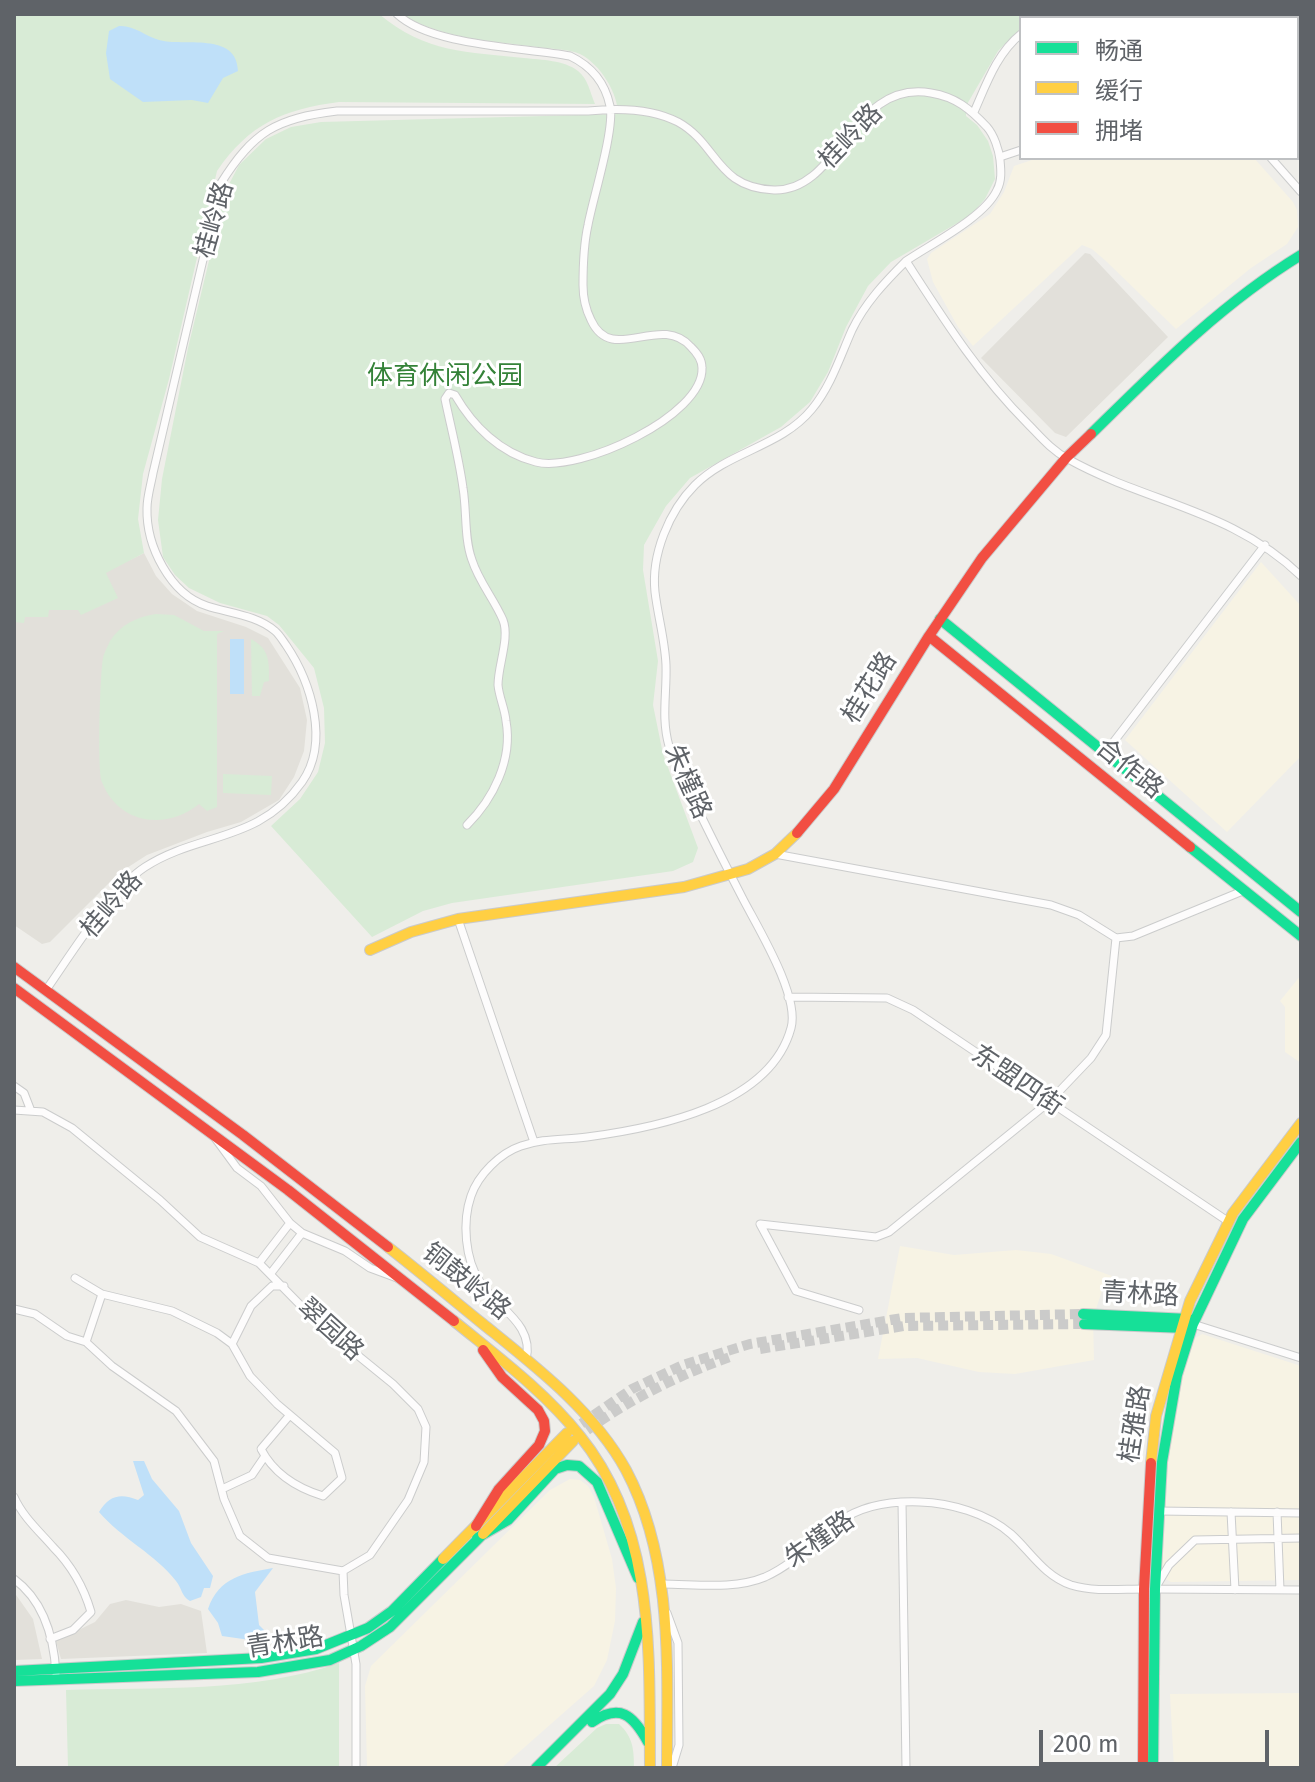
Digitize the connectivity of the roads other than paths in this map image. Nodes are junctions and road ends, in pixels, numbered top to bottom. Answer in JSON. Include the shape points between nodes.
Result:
{"nodes":[{"id":1,"x":397,"y":14,"type":"edge"},
{"id":2,"x":1019,"y":36,"type":"edge"},
{"id":3,"x":611,"y":109,"type":"junction"},
{"id":4,"x":974,"y":112,"type":"junction"},
{"id":5,"x":1019,"y":151,"type":"edge"},
{"id":6,"x":1000,"y":157,"type":"junction"},
{"id":7,"x":1273,"y":160,"type":"edge"},
{"id":8,"x":1301,"y":192,"type":"edge"},
{"id":9,"x":1301,"y":255,"type":"edge"},
{"id":10,"x":906,"y":261,"type":"junction"},
{"id":11,"x":1066,"y":458,"type":"junction"},
{"id":12,"x":1265,"y":545,"type":"junction"},
{"id":13,"x":1301,"y":576,"type":"edge"},
{"id":14,"x":940,"y":619,"type":"junction"},
{"id":15,"x":929,"y":636,"type":"junction"},
{"id":16,"x":1105,"y":753,"type":"junction"},
{"id":17,"x":467,"y":825,"type":"dead end"},
{"id":18,"x":775,"y":854,"type":"junction"},
{"id":19,"x":730,"y":874,"type":"junction"},
{"id":20,"x":1245,"y":890,"type":"junction"},
{"id":21,"x":1301,"y":912,"type":"edge"},
{"id":22,"x":458,"y":919,"type":"junction"},
{"id":23,"x":1301,"y":936,"type":"edge"},
{"id":24,"x":1116,"y":938,"type":"junction"},
{"id":25,"x":370,"y":950,"type":"dead end"},
{"id":26,"x":14,"y":967,"type":"edge"},
{"id":27,"x":14,"y":988,"type":"edge"},
{"id":28,"x":46,"y":990,"type":"junction"},
{"id":29,"x":788,"y":997,"type":"junction"},
{"id":30,"x":103,"y":1032,"type":"junction"},
{"id":31,"x":93,"y":1046,"type":"junction"},
{"id":32,"x":14,"y":1086,"type":"edge"},
{"id":33,"x":1049,"y":1102,"type":"junction"},
{"id":34,"x":14,"y":1110,"type":"edge"},
{"id":35,"x":31,"y":1111,"type":"junction"},
{"id":36,"x":1301,"y":1123,"type":"edge"},
{"id":37,"x":213,"y":1137,"type":"junction"},
{"id":38,"x":534,"y":1142,"type":"junction"},
{"id":39,"x":1301,"y":1142,"type":"edge"},
{"id":40,"x":1229,"y":1222,"type":"junction"},
{"id":41,"x":290,"y":1223,"type":"junction"},
{"id":42,"x":302,"y":1233,"type":"junction"},
{"id":43,"x":259,"y":1263,"type":"junction"},
{"id":44,"x":271,"y":1273,"type":"junction"},
{"id":45,"x":75,"y":1278,"type":"dead end"},
{"id":46,"x":408,"y":1283,"type":"junction"},
{"id":47,"x":284,"y":1286,"type":"junction"},
{"id":48,"x":102,"y":1294,"type":"junction"},
{"id":49,"x":14,"y":1309,"type":"edge"},
{"id":50,"x":859,"y":1310,"type":"dead end"},
{"id":51,"x":1083,"y":1319,"type":"tunnel mouth"},
{"id":52,"x":1189,"y":1324,"type":"junction"},
{"id":53,"x":476,"y":1339,"type":"junction"},
{"id":54,"x":86,"y":1342,"type":"junction"},
{"id":55,"x":232,"y":1344,"type":"junction"},
{"id":56,"x":1301,"y":1358,"type":"edge"},
{"id":57,"x":526,"y":1360,"type":"junction"},
{"id":58,"x":289,"y":1416,"type":"junction"},
{"id":59,"x":265,"y":1456,"type":"junction"},
{"id":60,"x":222,"y":1489,"type":"junction"},
{"id":61,"x":14,"y":1497,"type":"edge"},
{"id":62,"x":902,"y":1502,"type":"junction"},
{"id":63,"x":1159,"y":1511,"type":"junction"},
{"id":64,"x":1231,"y":1512,"type":"junction"},
{"id":65,"x":1277,"y":1512,"type":"junction"},
{"id":66,"x":1301,"y":1513,"type":"edge"},
{"id":67,"x":476,"y":1526,"type":"junction"},
{"id":68,"x":477,"y":1538,"type":"junction"},
{"id":69,"x":1232,"y":1538,"type":"junction"},
{"id":70,"x":1278,"y":1538,"type":"junction"},
{"id":71,"x":1301,"y":1538,"type":"edge"},
{"id":72,"x":343,"y":1571,"type":"junction"},
{"id":73,"x":14,"y":1579,"type":"edge"},
{"id":74,"x":662,"y":1584,"type":"junction"},
{"id":75,"x":641,"y":1585,"type":"junction"},
{"id":76,"x":1149,"y":1589,"type":"junction"},
{"id":77,"x":1235,"y":1590,"type":"junction"},
{"id":78,"x":1280,"y":1590,"type":"junction"},
{"id":79,"x":1301,"y":1590,"type":"edge"},
{"id":80,"x":663,"y":1603,"type":"junction"},
{"id":81,"x":644,"y":1618,"type":"junction"},
{"id":82,"x":351,"y":1638,"type":"junction"},
{"id":83,"x":50,"y":1639,"type":"junction"},
{"id":84,"x":353,"y":1650,"type":"junction"},
{"id":85,"x":14,"y":1671,"type":"edge"},
{"id":86,"x":56,"y":1674,"type":"junction"},
{"id":87,"x":14,"y":1681,"type":"edge"},
{"id":88,"x":649,"y":1744,"type":"junction"},
{"id":89,"x":672,"y":1767,"type":"edge"},
{"id":90,"x":356,"y":1768,"type":"edge"},
{"id":91,"x":536,"y":1768,"type":"edge"},
{"id":92,"x":546,"y":1768,"type":"edge"},
{"id":93,"x":650,"y":1768,"type":"edge"},
{"id":94,"x":906,"y":1768,"type":"edge"},
{"id":95,"x":1143,"y":1768,"type":"edge"},
{"id":96,"x":1153,"y":1768,"type":"edge"}],
"edges":[{"from":1,"to":3,"type":"street","via":[[433,35],[570,56],[597,76]]},
{"from":2,"to":4,"type":"street","via":[[993,69]]},
{"from":3,"to":4,"type":"street","name":"桂岭路","via":[[677,122],[729,175],[758,189],[784,190],[809,181],[885,100],[929,92],[956,99]]},
{"from":3,"to":17,"type":"street","via":[[587,227],[583,287],[588,313],[596,331],[608,339],[676,334],[700,358],[703,369],[698,389],[678,411],[605,453],[563,464],[537,463],[514,454],[477,428],[455,395],[449,393],[445,399],[471,559],[506,635],[498,688],[507,724],[505,748],[494,792]]},
{"from":3,"to":28,"type":"street","name":"桂岭路","via":[[308,114],[255,138],[238,156],[221,183],[146,507],[157,558],[179,587],[203,605],[275,630],[295,658],[315,718],[313,750],[305,778],[266,818],[175,852],[128,881]]},
{"from":4,"to":6,"type":"street","via":[[991,131]]},
{"from":5,"to":6,"type":"street"},
{"from":6,"to":10,"type":"street","via":[[997,192],[982,209]]},
{"from":7,"to":8,"type":"street"},
{"from":9,"to":11,"type":"main road","name":"桂花路","via":[[1260,280],[1189,337]]},
{"from":10,"to":11,"type":"street","via":[[997,393]]},
{"from":10,"to":19,"type":"street","name":"朱槿路","via":[[870,301],[811,412],[787,433],[696,484],[678,506],[655,561],[665,640],[664,723],[669,746]]},
{"from":11,"to":12,"type":"street","via":[[1217,519]]},
{"from":11,"to":14,"type":"main road","name":"桂花路","via":[[982,558]]},
{"from":12,"to":13,"type":"street"},
{"from":12,"to":16,"type":"street"},
{"from":14,"to":15,"type":"main road","name":"桂花路"},
{"from":14,"to":16,"type":"main road"},
{"from":15,"to":18,"type":"main road","name":"桂花路","via":[[834,789]]},
{"from":15,"to":20,"type":"main road","name":"合作路"},
{"from":16,"to":21,"type":"main road"},
{"from":18,"to":19,"type":"main road","name":"桂花路"},
{"from":18,"to":24,"type":"street","via":[[1051,905]]},
{"from":19,"to":22,"type":"main road","name":"桂花路","via":[[684,887]]},
{"from":19,"to":29,"type":"street","name":"朱槿路","via":[[776,961]]},
{"from":20,"to":23,"type":"main road","name":"合作路"},
{"from":20,"to":24,"type":"street","via":[[1133,936]]},
{"from":22,"to":25,"type":"main road","name":"桂花路"},
{"from":22,"to":38,"type":"street"},
{"from":24,"to":33,"type":"street","via":[[1106,1035]]},
{"from":26,"to":28,"type":"main road","name":"铜鼓岭路"},
{"from":27,"to":31,"type":"main road","name":"铜鼓岭路"},
{"from":28,"to":30,"type":"main road","name":"铜鼓岭路"},
{"from":29,"to":33,"type":"street","name":"东盟四街","via":[[887,998]]},
{"from":29,"to":38,"type":"street","name":"朱槿路","via":[[792,1025],[780,1053],[753,1083],[707,1108],[652,1127]]},
{"from":30,"to":31,"type":"main road"},
{"from":30,"to":57,"type":"main road","name":"铜鼓岭路","via":[[435,1284]]},
{"from":31,"to":37,"type":"main road","name":"铜鼓岭路"},
{"from":32,"to":35,"type":"street","via":[[24,1093]]},
{"from":33,"to":40,"type":"street","name":"东盟四街"},
{"from":33,"to":50,"type":"street","via":[[883,1236],[760,1224],[796,1291]]},
{"from":34,"to":35,"type":"street","name":"翠园路"},
{"from":35,"to":43,"type":"street","name":"翠园路","via":[[72,1128],[200,1237]]},
{"from":36,"to":40,"type":"main road","name":"桂雅路"},
{"from":37,"to":41,"type":"street"},
{"from":37,"to":46,"type":"main road","name":"铜鼓岭路"},
{"from":38,"to":57,"type":"street","name":"朱槿路","via":[[491,1164],[471,1196],[466,1246],[481,1284],[521,1327],[529,1348]]},
{"from":39,"to":52,"type":"main road","name":"桂雅路","via":[[1243,1219]]},
{"from":40,"to":52,"type":"main road","name":"桂雅路"},
{"from":41,"to":42,"type":"street"},
{"from":41,"to":43,"type":"street"},
{"from":42,"to":44,"type":"street"},
{"from":42,"to":46,"type":"street"},
{"from":43,"to":44,"type":"street","name":"翠园路"},
{"from":44,"to":47,"type":"street","name":"翠园路"},
{"from":45,"to":48,"type":"street"},
{"from":46,"to":53,"type":"main road","name":"铜鼓岭路"},
{"from":47,"to":55,"type":"street","via":[[272,1286],[251,1306]]},
{"from":47,"to":72,"type":"street","name":"翠园路","via":[[318,1323],[393,1384],[418,1409],[426,1427],[424,1462],[408,1500],[370,1555]]},
{"from":48,"to":54,"type":"street"},
{"from":48,"to":55,"type":"street","via":[[172,1311]]},
{"from":49,"to":54,"type":"street","via":[[35,1314]]},
{"from":51,"to":52,"type":"main road","name":"青林路"},
{"from":52,"to":56,"type":"street"},
{"from":52,"to":63,"type":"main road","name":"桂雅路","via":[[1168,1416]]},
{"from":52,"to":76,"type":"main road","name":"桂雅路","via":[[1156,1416]]},
{"from":53,"to":67,"type":"main road","via":[[502,1377],[538,1410],[545,1426],[539,1445],[499,1489]]},
{"from":53,"to":75,"type":"main road","name":"铜鼓岭路","via":[[540,1394],[589,1447],[631,1527]]},
{"from":54,"to":60,"type":"street","via":[[176,1411],[214,1461]]},
{"from":55,"to":58,"type":"street","via":[[250,1376]]},
{"from":57,"to":74,"type":"main road","name":"铜鼓岭路","via":[[579,1410],[625,1468],[647,1520]]},
{"from":58,"to":59,"type":"street","via":[[261,1449]]},
{"from":58,"to":59,"type":"street","via":[[335,1453],[342,1478],[323,1496],[300,1489]]},
{"from":59,"to":60,"type":"street","via":[[252,1475]]},
{"from":60,"to":72,"type":"street","via":[[240,1536],[268,1558]]},
{"from":61,"to":83,"type":"street","via":[[69,1565],[91,1612],[73,1630]]},
{"from":62,"to":74,"type":"street","name":"朱槿路","via":[[880,1503],[840,1521],[786,1566],[763,1578],[733,1584]]},
{"from":62,"to":76,"type":"street","name":"朱槿路","via":[[978,1513],[1009,1532],[1045,1570],[1069,1584]]},
{"from":62,"to":94,"type":"street"},
{"from":63,"to":64,"type":"street"},
{"from":63,"to":76,"type":"main road","name":"桂雅路"},
{"from":64,"to":65,"type":"street"},
{"from":64,"to":69,"type":"street"},
{"from":65,"to":66,"type":"street"},
{"from":65,"to":70,"type":"street"},
{"from":67,"to":68,"type":"main road","name":"青林路","via":[[570,1437]]},
{"from":67,"to":82,"type":"main road","name":"青林路","via":[[392,1611]]},
{"from":68,"to":75,"type":"main road","via":[[508,1520],[555,1469],[577,1465],[591,1474],[606,1498]]},
{"from":68,"to":84,"type":"main road","name":"青林路","via":[[407,1612]]},
{"from":69,"to":70,"type":"street"},
{"from":69,"to":76,"type":"street","via":[[1195,1540]]},
{"from":69,"to":77,"type":"street"},
{"from":70,"to":71,"type":"street"},
{"from":70,"to":78,"type":"street"},
{"from":72,"to":82,"type":"street"},
{"from":73,"to":83,"type":"street","via":[[36,1600]]},
{"from":74,"to":80,"type":"main road","name":"铜鼓岭路"},
{"from":75,"to":81,"type":"main road","name":"铜鼓岭路"},
{"from":76,"to":77,"type":"street","name":"朱槿路"},
{"from":76,"to":95,"type":"main road","name":"桂雅路"},
{"from":76,"to":96,"type":"main road","name":"桂雅路"},
{"from":77,"to":78,"type":"street","name":"朱槿路"},
{"from":78,"to":79,"type":"street","name":"朱槿路"},
{"from":80,"to":89,"type":"main road","name":"铜鼓岭路"},
{"from":80,"to":89,"type":"street","via":[[678,1643],[679,1745]]},
{"from":81,"to":88,"type":"main road","name":"铜鼓岭路"},
{"from":81,"to":91,"type":"main road","via":[[610,1694]]},
{"from":82,"to":84,"type":"street"},
{"from":82,"to":86,"type":"main road","name":"青林路","via":[[288,1656]]},
{"from":83,"to":86,"type":"street"},
{"from":84,"to":86,"type":"main road","name":"青林路","via":[[270,1671]]},
{"from":84,"to":90,"type":"street"},
{"from":85,"to":86,"type":"main road","name":"青林路"},
{"from":86,"to":87,"type":"main road","name":"青林路"},
{"from":88,"to":92,"type":"main road","via":[[638,1722],[612,1711],[592,1721]]},
{"from":88,"to":93,"type":"main road","name":"铜鼓岭路"}]}
